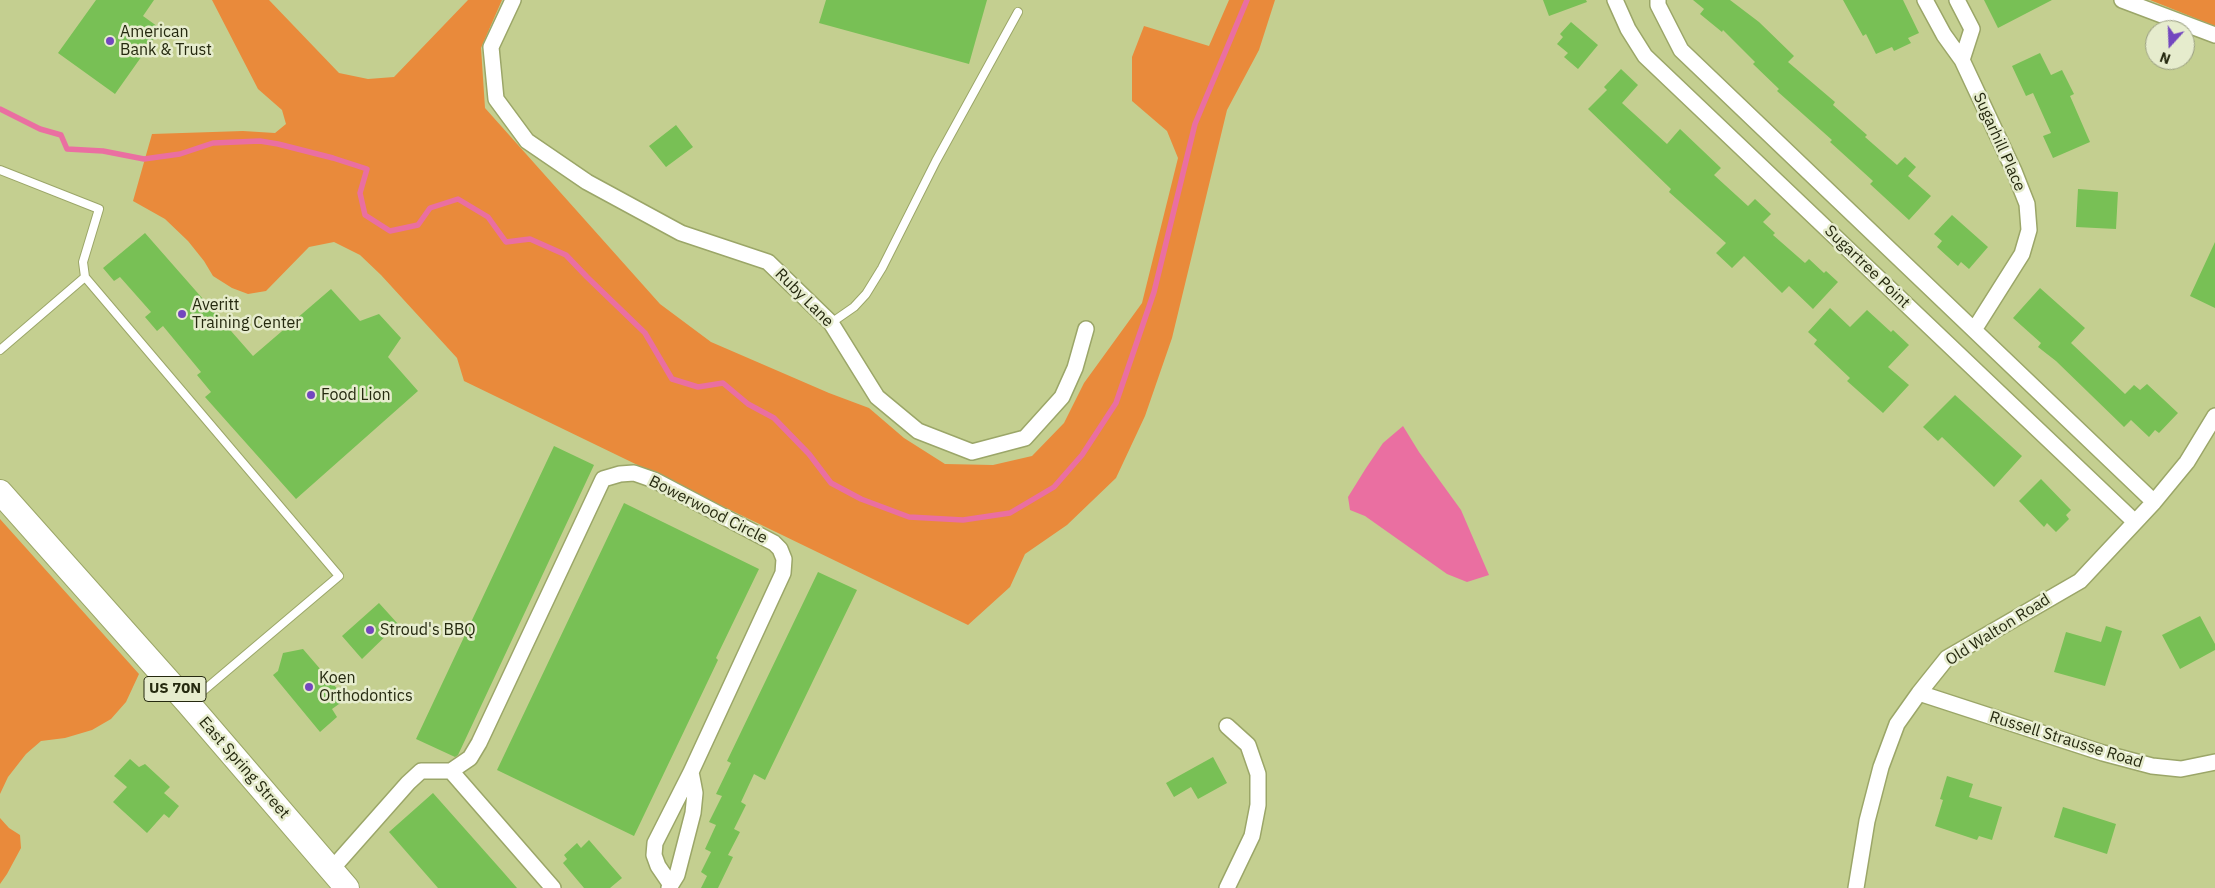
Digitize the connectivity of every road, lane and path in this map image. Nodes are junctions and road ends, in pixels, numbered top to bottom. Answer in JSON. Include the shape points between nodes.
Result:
{"nodes":[{"id":1,"x":513,"y":0,"type":"edge"},
{"id":2,"x":1615,"y":0,"type":"edge"},
{"id":3,"x":1658,"y":0,"type":"edge"},
{"id":4,"x":1925,"y":0,"type":"edge"},
{"id":5,"x":1957,"y":0,"type":"edge"},
{"id":6,"x":2122,"y":0,"type":"edge"},
{"id":7,"x":1018,"y":12,"type":"dead end"},
{"id":8,"x":2215,"y":35,"type":"edge"},
{"id":9,"x":1962,"y":60,"type":"junction"},
{"id":10,"x":0,"y":170,"type":"edge"},
{"id":11,"x":85,"y":277,"type":"junction"},
{"id":12,"x":831,"y":323,"type":"junction"},
{"id":13,"x":1086,"y":329,"type":"dead end"},
{"id":14,"x":1974,"y":330,"type":"junction"},
{"id":15,"x":0,"y":350,"type":"edge"},
{"id":16,"x":2215,"y":416,"type":"edge"},
{"id":17,"x":0,"y":492,"type":"edge"},
{"id":18,"x":2154,"y":502,"type":"junction"},
{"id":19,"x":2135,"y":522,"type":"junction"},
{"id":20,"x":1919,"y":693,"type":"junction"},
{"id":21,"x":188,"y":703,"type":"junction"},
{"id":22,"x":1227,"y":726,"type":"dead end"},
{"id":23,"x":2215,"y":762,"type":"edge"},
{"id":24,"x":451,"y":771,"type":"junction"},
{"id":25,"x":691,"y":772,"type":"junction"},
{"id":26,"x":331,"y":870,"type":"junction"},
{"id":27,"x":670,"y":886,"type":"edge"},
{"id":28,"x":347,"y":888,"type":"edge"},
{"id":29,"x":554,"y":888,"type":"edge"},
{"id":30,"x":1227,"y":888,"type":"edge"},
{"id":31,"x":1856,"y":888,"type":"edge"}],
"edges":[{"from":1,"to":12,"type":"street","name":"Ruby Lane","via":[[491,47],[495,90],[496,99],[527,141],[587,182],[681,233],[768,262]]},
{"from":2,"to":19,"type":"street","name":"Sugartree Point","via":[[1645,56]]},
{"from":3,"to":14,"type":"street","name":"Sugartree Point","via":[[1658,6],[1681,50]]},
{"from":4,"to":9,"type":"street","name":"Sugarhill Place"},
{"from":5,"to":9,"type":"street","via":[[1972,29]]},
{"from":6,"to":8,"type":"street"},
{"from":7,"to":12,"type":"lane","via":[[936,161],[882,268],[854,307]]},
{"from":9,"to":14,"type":"street","name":"Sugarhill Place","via":[[2014,171],[2027,204],[2029,230],[2022,254]]},
{"from":10,"to":11,"type":"lane","via":[[99,209],[82,262]]},
{"from":11,"to":15,"type":"lane"},
{"from":11,"to":21,"type":"lane","via":[[339,576]]},
{"from":12,"to":13,"type":"street","name":"Ruby Lane","via":[[877,397],[918,431],[972,452],[1026,438],[1062,397],[1075,368]]},
{"from":14,"to":18,"type":"street","name":"Sugartree Point"},
{"from":16,"to":18,"type":"street","name":"Old Walton Road","via":[[2187,462]]},
{"from":17,"to":21,"type":"main road","name":"East Spring Street","number":"US 70N"},
{"from":18,"to":19,"type":"street","name":"Old Walton Road"},
{"from":19,"to":20,"type":"street","name":"Old Walton Road","via":[[2080,581],[1947,658]]},
{"from":20,"to":23,"type":"street","name":"Russell Strausse Road","via":[[2152,766],[2181,769]]},
{"from":20,"to":31,"type":"street","name":"Old Walton Road","via":[[1897,724],[1881,767],[1866,821]]},
{"from":21,"to":26,"type":"main road","name":"East Spring Street","number":"US 70N"},
{"from":22,"to":30,"type":"street","via":[[1248,745],[1258,774],[1258,805],[1252,836]]},
{"from":24,"to":25,"type":"street","name":"Bowerwood Circle","via":[[470,758],[479,743],[603,479],[634,473],[654,480],[774,543],[784,559],[784,573],[778,589]]},
{"from":24,"to":26,"type":"street","via":[[421,771]]},
{"from":24,"to":29,"type":"street"},
{"from":25,"to":27,"type":"street","name":"Bowerwood Circle","via":[[695,793],[693,813],[677,875]]},
{"from":25,"to":27,"type":"street","name":"Bowerwood Circle","via":[[655,843],[654,855]]},
{"from":26,"to":28,"type":"main road","name":"East Spring Street","number":"US 70N"}]}
